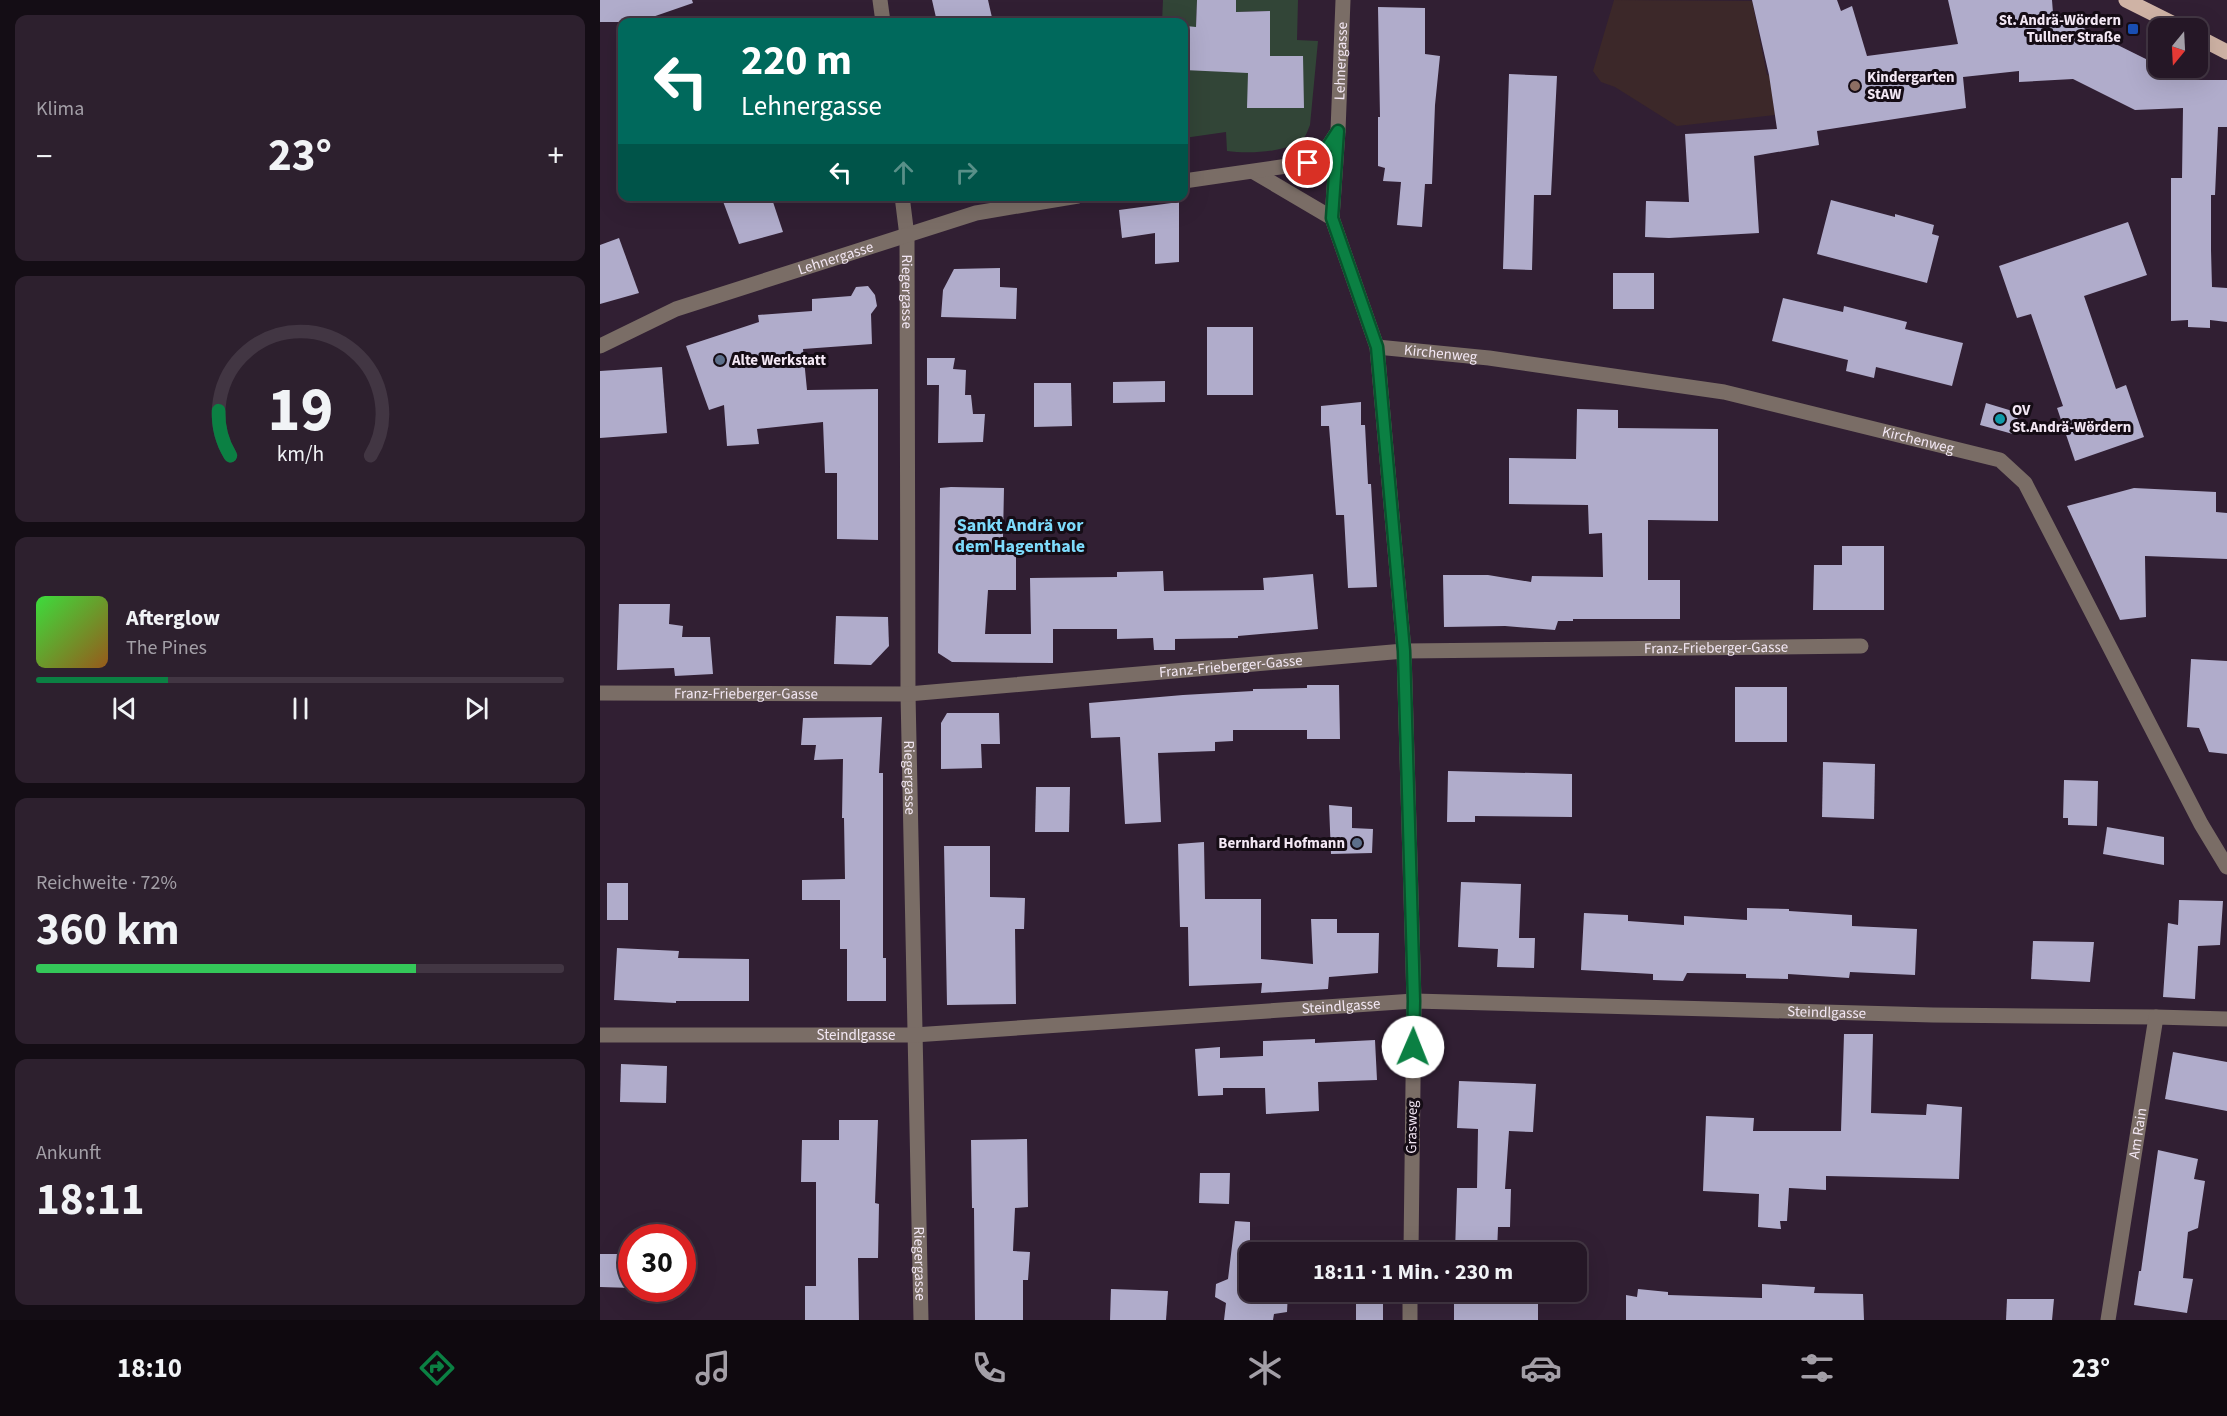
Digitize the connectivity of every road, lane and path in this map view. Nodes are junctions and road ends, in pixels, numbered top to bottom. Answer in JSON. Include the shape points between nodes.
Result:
{"nodes":[{"id":1,"x":880,"y":0,"type":"edge"},
{"id":2,"x":1343,"y":0,"type":"edge"},
{"id":3,"x":2126,"y":0,"type":"edge"},
{"id":4,"x":882,"y":18,"type":"edge"},
{"id":5,"x":2162,"y":18,"type":"edge"},
{"id":6,"x":2208,"y":42,"type":"edge"},
{"id":7,"x":2227,"y":52,"type":"edge"},
{"id":8,"x":1338,"y":131,"type":"junction"},
{"id":9,"x":1254,"y":172,"type":"junction"},
{"id":10,"x":1188,"y":180,"type":"edge"},
{"id":11,"x":903,"y":201,"type":"edge"},
{"id":12,"x":1048,"y":201,"type":"edge"},
{"id":13,"x":1332,"y":218,"type":"junction"},
{"id":14,"x":907,"y":236,"type":"junction"},
{"id":15,"x":600,"y":346,"type":"edge"},
{"id":16,"x":1377,"y":347,"type":"junction"},
{"id":17,"x":1861,"y":646,"type":"dead end"},
{"id":18,"x":1404,"y":651,"type":"junction"},
{"id":19,"x":600,"y":693,"type":"edge"},
{"id":20,"x":908,"y":694,"type":"junction"},
{"id":21,"x":2227,"y":867,"type":"edge"},
{"id":22,"x":1414,"y":1001,"type":"junction"},
{"id":23,"x":2156,"y":1017,"type":"junction"},
{"id":24,"x":2227,"y":1019,"type":"edge"},
{"id":25,"x":600,"y":1035,"type":"edge"},
{"id":26,"x":914,"y":1035,"type":"junction"},
{"id":27,"x":1411,"y":1242,"type":"edge"},
{"id":28,"x":1410,"y":1302,"type":"edge"},
{"id":29,"x":921,"y":1320,"type":"edge"},
{"id":30,"x":1410,"y":1320,"type":"edge"},
{"id":31,"x":2109,"y":1320,"type":"edge"}],
"edges":[{"from":1,"to":4,"type":"street"},
{"from":2,"to":8,"type":"street","name":"Lehnergasse"},
{"from":3,"to":5,"type":"main road"},
{"from":6,"to":7,"type":"main road"},
{"from":8,"to":9,"type":"street","via":[[1325,151],[1308,163]]},
{"from":8,"to":13,"type":"street","name":"Grasweg"},
{"from":9,"to":10,"type":"street"},
{"from":9,"to":13,"type":"street"},
{"from":11,"to":14,"type":"street","name":"Riegergasse"},
{"from":12,"to":14,"type":"street","name":"Lehnergasse","via":[[976,213]]},
{"from":13,"to":16,"type":"street","name":"Grasweg"},
{"from":14,"to":15,"type":"street","name":"Lehnergasse","via":[[676,309]]},
{"from":14,"to":20,"type":"street","name":"Riegergasse"},
{"from":16,"to":18,"type":"street","name":"Grasweg"},
{"from":16,"to":21,"type":"street","name":"Kirchenweg","via":[[1489,358],[1724,392],[2000,460],[2025,483]]},
{"from":17,"to":18,"type":"street","name":"Franz-Frieberger-Gasse"},
{"from":18,"to":20,"type":"street","name":"Franz-Frieberger-Gasse"},
{"from":18,"to":22,"type":"street","name":"Grasweg"},
{"from":19,"to":20,"type":"street","name":"Franz-Frieberger-Gasse"},
{"from":20,"to":26,"type":"street","name":"Riegergasse"},
{"from":22,"to":23,"type":"street","name":"Steindlgasse"},
{"from":22,"to":26,"type":"street","name":"Steindlgasse"},
{"from":22,"to":27,"type":"street","name":"Grasweg"},
{"from":23,"to":24,"type":"street"},
{"from":23,"to":31,"type":"street","name":"Am Rain"},
{"from":25,"to":26,"type":"street","name":"Steindlgasse"},
{"from":26,"to":29,"type":"street","name":"Riegergasse"},
{"from":28,"to":30,"type":"street"}]}
